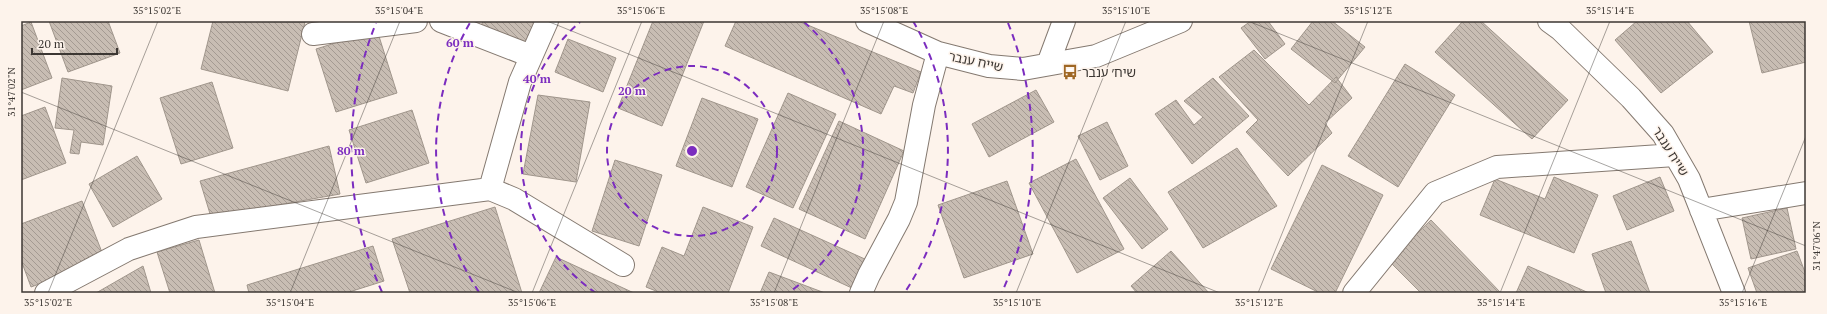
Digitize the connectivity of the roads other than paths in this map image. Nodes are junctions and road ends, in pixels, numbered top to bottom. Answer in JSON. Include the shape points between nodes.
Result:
{"nodes":[{"id":1,"x":416,"y":21,"type":"edge"},
{"id":2,"x":441,"y":21,"type":"edge"},
{"id":3,"x":547,"y":21,"type":"edge"},
{"id":4,"x":866,"y":21,"type":"edge"},
{"id":5,"x":1064,"y":21,"type":"edge"},
{"id":6,"x":1181,"y":21,"type":"edge"},
{"id":7,"x":1549,"y":21,"type":"edge"},
{"id":8,"x":313,"y":34,"type":"dead end"},
{"id":9,"x":938,"y":53,"type":"junction"},
{"id":10,"x":532,"y":56,"type":"junction"},
{"id":11,"x":1048,"y":64,"type":"junction"},
{"id":12,"x":1675,"y":155,"type":"junction"},
{"id":13,"x":490,"y":189,"type":"junction"},
{"id":14,"x":1806,"y":193,"type":"edge"},
{"id":15,"x":1701,"y":210,"type":"junction"},
{"id":16,"x":623,"y":265,"type":"dead end"},
{"id":17,"x":46,"y":293,"type":"edge"},
{"id":18,"x":861,"y":293,"type":"edge"},
{"id":19,"x":1354,"y":293,"type":"edge"},
{"id":20,"x":1734,"y":293,"type":"edge"}],
"edges":[{"from":1,"to":8,"type":"street"},
{"from":2,"to":10,"type":"street"},
{"from":3,"to":10,"type":"street"},
{"from":4,"to":9,"type":"street","name":"שייח ענבר"},
{"from":5,"to":11,"type":"street"},
{"from":6,"to":11,"type":"street","name":"שייח ענבר","via":[[1096,56]]},
{"from":7,"to":12,"type":"street","name":"שייח ענבר","via":[[1631,98],[1663,134]]},
{"from":9,"to":11,"type":"street","name":"שייח ענבר","via":[[989,66],[1023,69]]},
{"from":9,"to":18,"type":"street","via":[[924,105],[906,202]]},
{"from":10,"to":13,"type":"street","via":[[520,82]]},
{"from":12,"to":15,"type":"street","name":"שייח ענבר"},
{"from":12,"to":19,"type":"street","via":[[1497,167],[1435,193]]},
{"from":13,"to":16,"type":"street","via":[[514,199]]},
{"from":13,"to":17,"type":"street","via":[[196,227],[129,249]]},
{"from":14,"to":15,"type":"street"},
{"from":15,"to":20,"type":"street","name":"שייח ענבר"}]}
